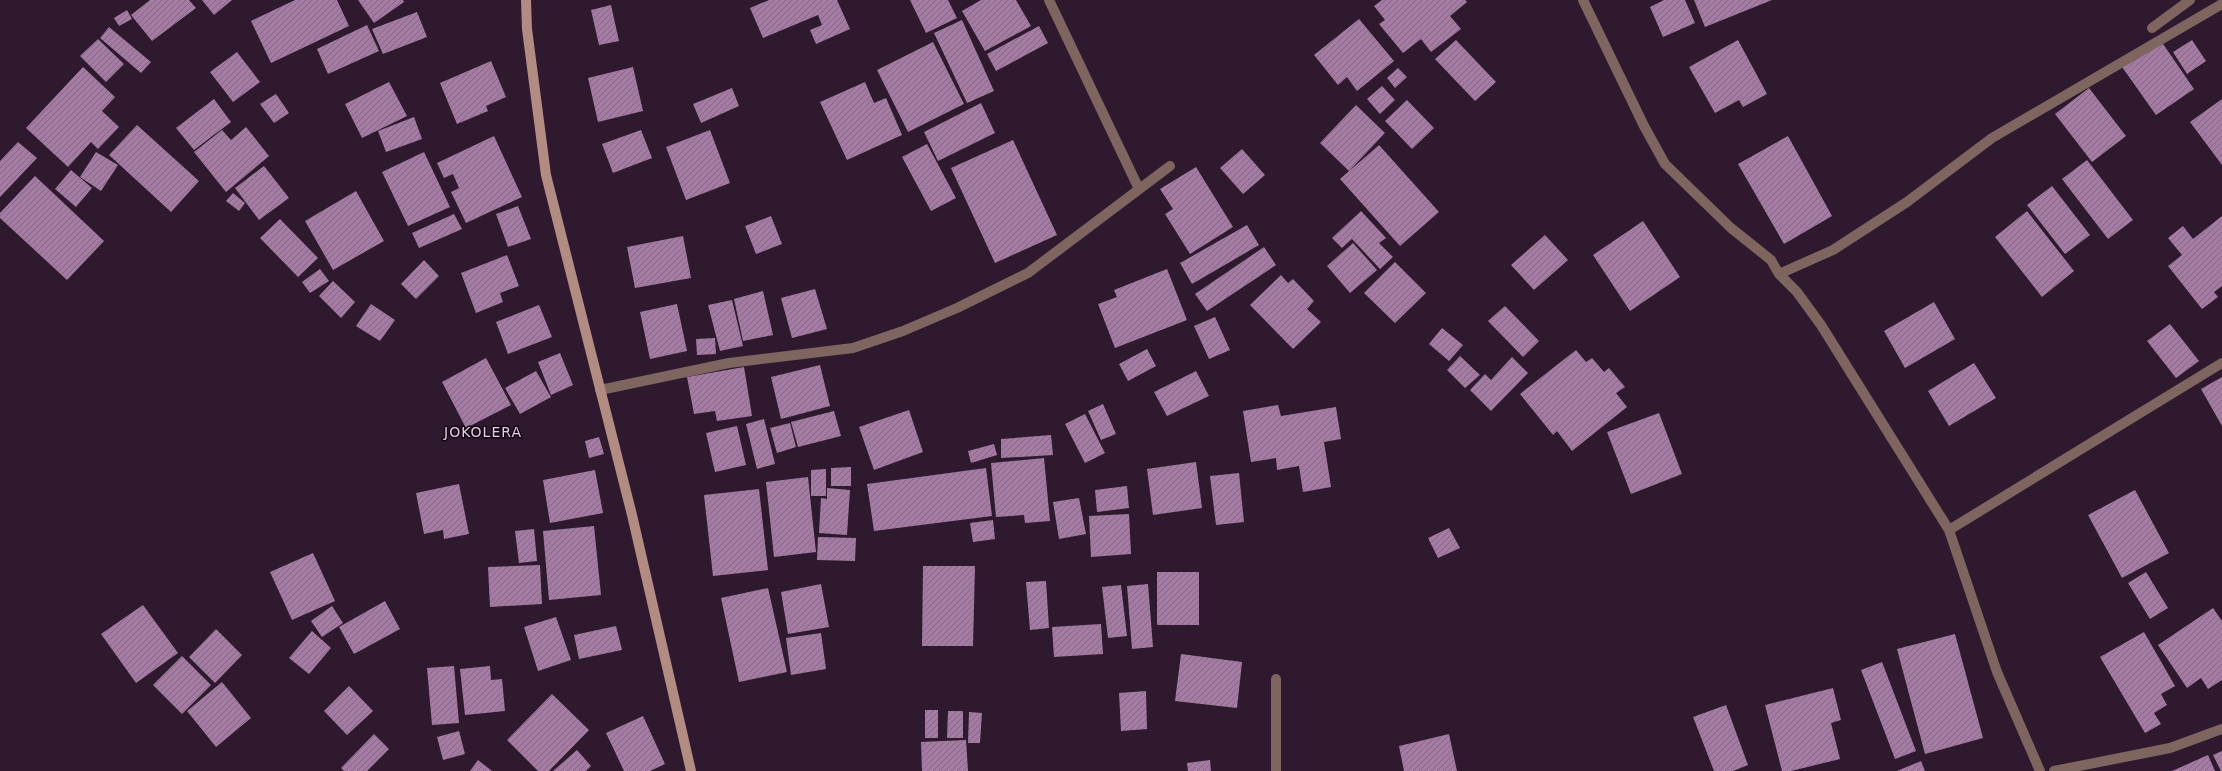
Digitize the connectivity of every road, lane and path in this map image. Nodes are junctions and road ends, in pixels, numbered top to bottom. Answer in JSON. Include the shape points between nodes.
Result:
{"nodes":[{"id":1,"x":526,"y":0,"type":"edge"},
{"id":2,"x":1049,"y":0,"type":"edge"},
{"id":3,"x":1582,"y":0,"type":"edge"},
{"id":4,"x":2190,"y":0,"type":"edge"},
{"id":5,"x":2222,"y":4,"type":"edge"},
{"id":6,"x":2152,"y":28,"type":"dead end"},
{"id":7,"x":1170,"y":166,"type":"dead end"},
{"id":8,"x":1139,"y":189,"type":"junction"},
{"id":9,"x":1779,"y":274,"type":"junction"},
{"id":10,"x":2222,"y":363,"type":"edge"},
{"id":11,"x":600,"y":390,"type":"junction"},
{"id":12,"x":1948,"y":530,"type":"junction"},
{"id":13,"x":1276,"y":679,"type":"dead end"},
{"id":14,"x":2222,"y":729,"type":"edge"},
{"id":15,"x":691,"y":771,"type":"edge"},
{"id":16,"x":1276,"y":771,"type":"edge"},
{"id":17,"x":2040,"y":771,"type":"edge"},
{"id":18,"x":2054,"y":771,"type":"edge"}],
"edges":[{"from":1,"to":11,"type":"street","via":[[527,29],[546,175]]},
{"from":2,"to":8,"type":"street"},
{"from":3,"to":9,"type":"street","via":[[1665,164],[1731,228],[1771,260]]},
{"from":4,"to":6,"type":"street"},
{"from":5,"to":9,"type":"street","via":[[1992,138],[1907,202],[1833,250]]},
{"from":7,"to":8,"type":"street"},
{"from":8,"to":11,"type":"street","via":[[1028,273],[903,331],[853,348],[729,363]]},
{"from":9,"to":12,"type":"street","via":[[1797,292],[1822,325]]},
{"from":10,"to":12,"type":"street"},
{"from":11,"to":15,"type":"street","via":[[632,515]]},
{"from":12,"to":17,"type":"street","via":[[1997,672]]},
{"from":13,"to":16,"type":"street"},
{"from":14,"to":18,"type":"street","via":[[2170,748]]}]}
